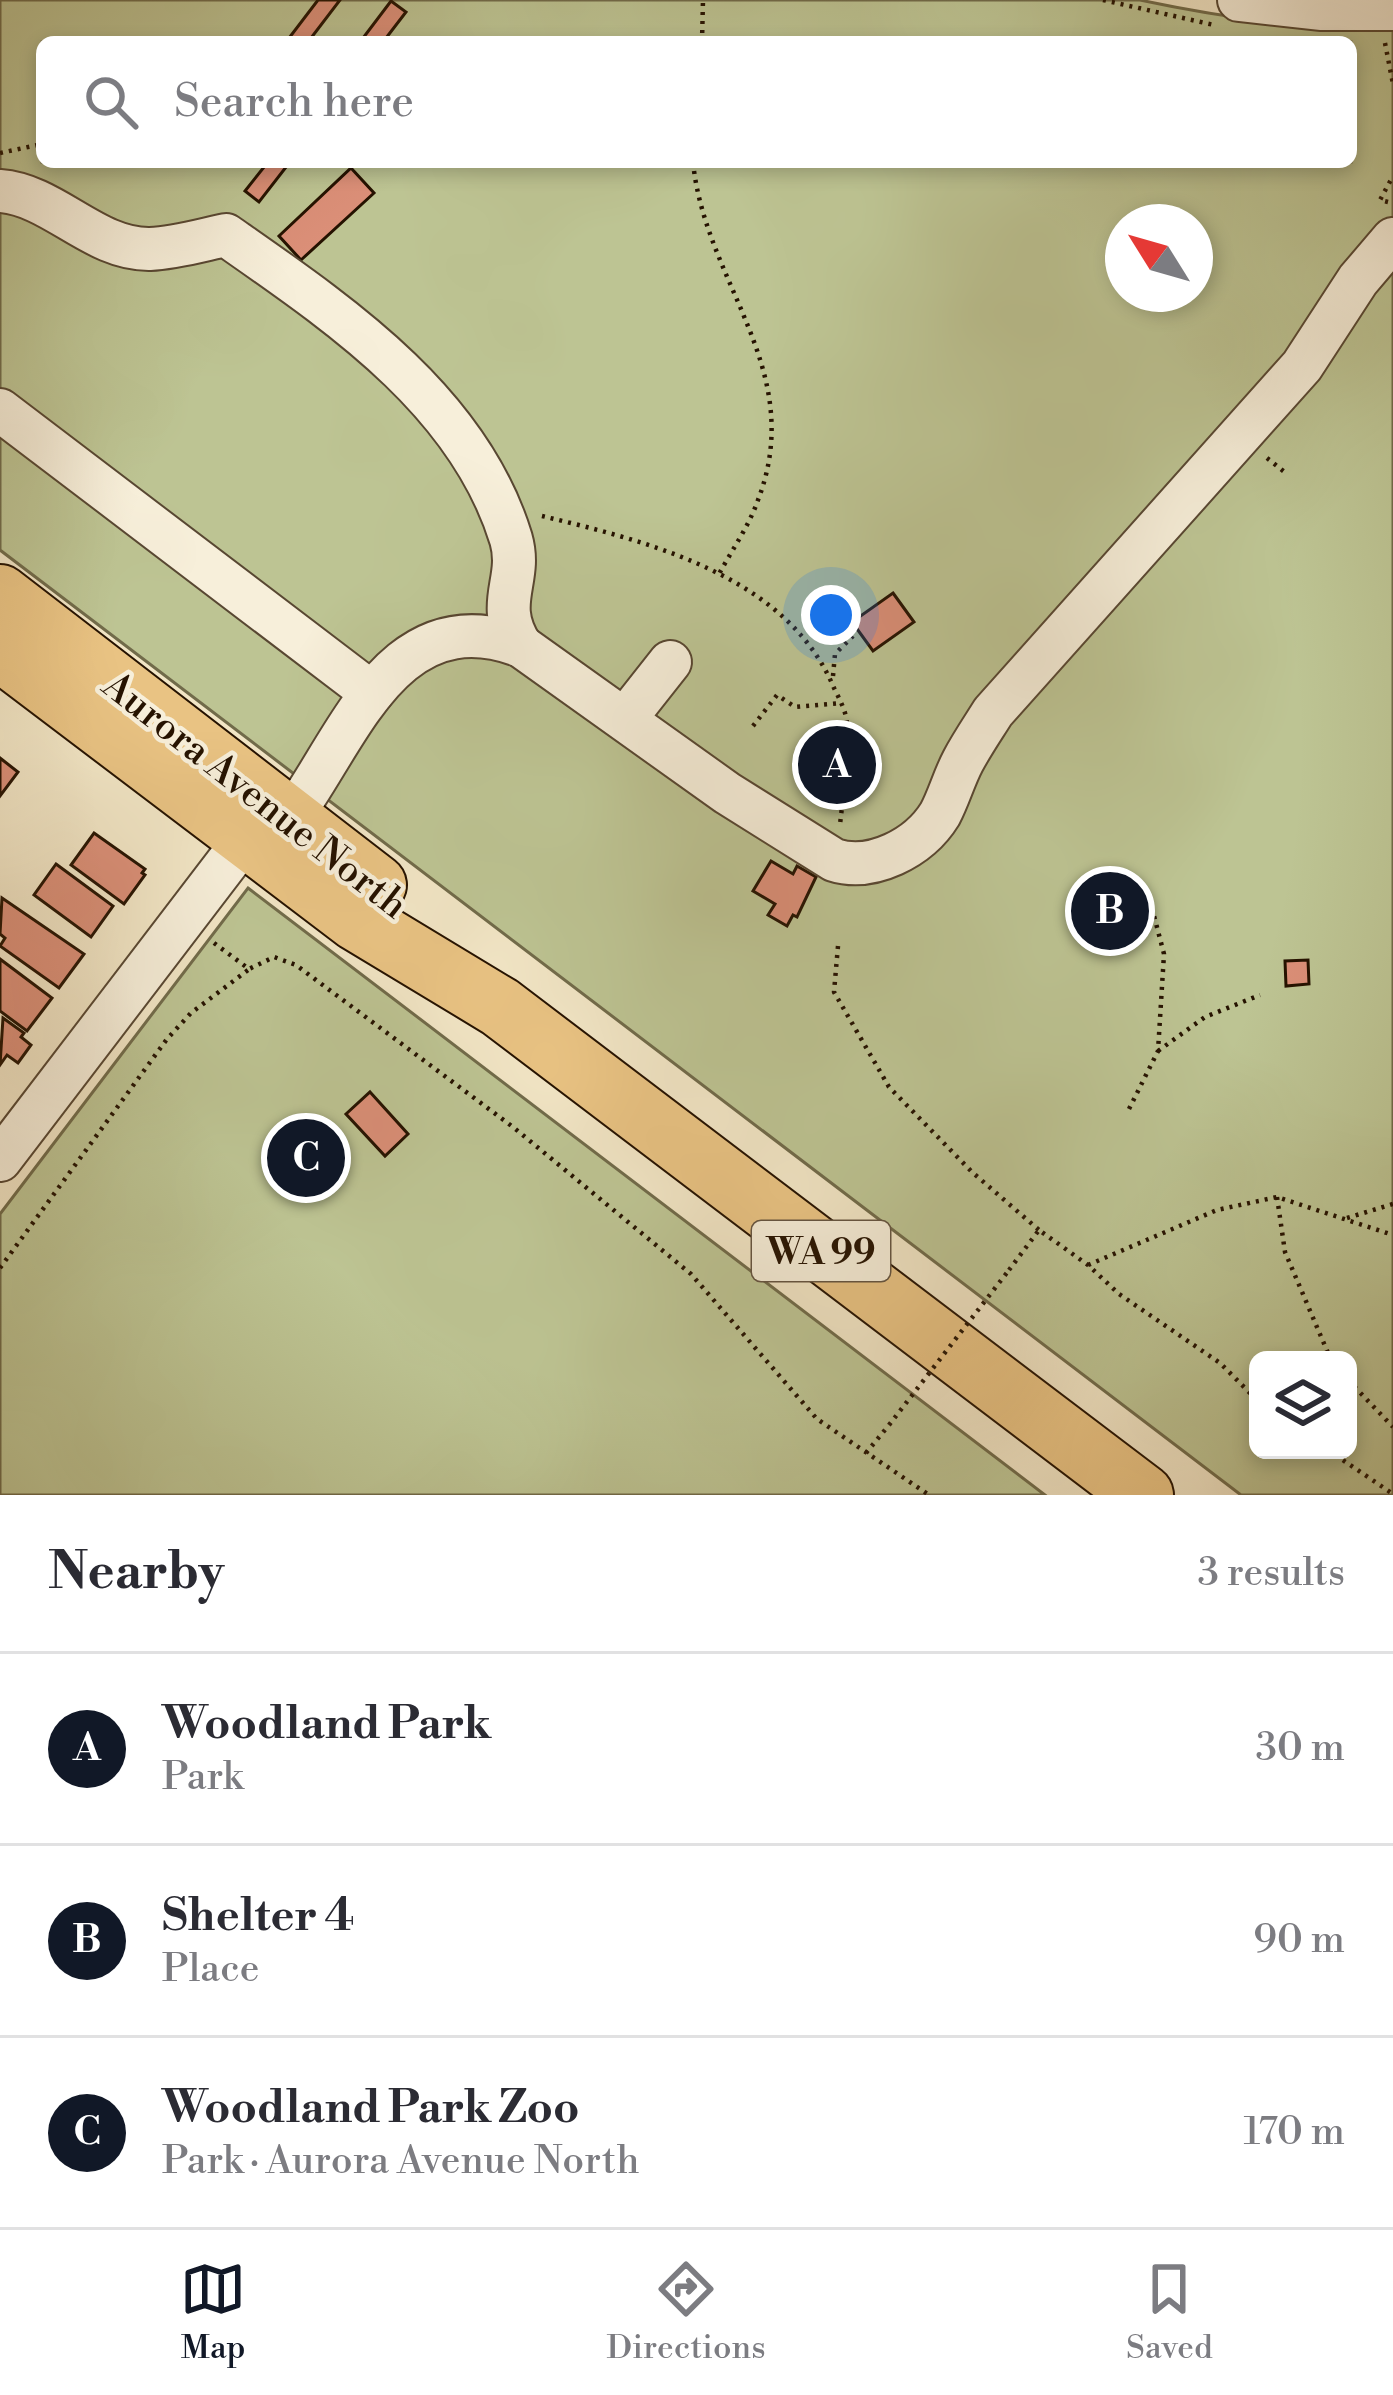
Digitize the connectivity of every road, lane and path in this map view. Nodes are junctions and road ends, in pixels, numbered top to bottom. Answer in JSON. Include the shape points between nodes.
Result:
{"nodes":[{"id":1,"x":704,"y":0,"type":"edge"},
{"id":2,"x":1103,"y":0,"type":"edge"},
{"id":3,"x":1232,"y":14,"type":"edge"},
{"id":4,"x":1389,"y":26,"type":"edge"},
{"id":5,"x":702,"y":36,"type":"edge"},
{"id":6,"x":1393,"y":84,"type":"edge"},
{"id":7,"x":36,"y":145,"type":"edge"},
{"id":8,"x":0,"y":153,"type":"edge"},
{"id":9,"x":694,"y":168,"type":"edge"},
{"id":10,"x":1393,"y":176,"type":"edge"},
{"id":11,"x":0,"y":191,"type":"edge"},
{"id":12,"x":1393,"y":204,"type":"edge"},
{"id":13,"x":1393,"y":238,"type":"edge"},
{"id":14,"x":0,"y":410,"type":"edge"},
{"id":15,"x":498,"y":508,"type":"junction"},
{"id":16,"x":718,"y":575,"type":"junction"},
{"id":17,"x":0,"y":595,"type":"edge"},
{"id":18,"x":853,"y":636,"type":"dead end"},
{"id":19,"x":521,"y":646,"type":"junction"},
{"id":20,"x":0,"y":650,"type":"edge"},
{"id":21,"x":670,"y":662,"type":"dead end"},
{"id":22,"x":832,"y":682,"type":"junction"},
{"id":23,"x":372,"y":693,"type":"junction"},
{"id":24,"x":841,"y":704,"type":"junction"},
{"id":25,"x":625,"y":719,"type":"junction"},
{"id":26,"x":753,"y":726,"type":"dead end"},
{"id":27,"x":268,"y":827,"type":"junction"},
{"id":28,"x":834,"y":860,"type":"junction"},
{"id":29,"x":1153,"y":912,"type":"dead end"},
{"id":30,"x":204,"y":935,"type":"dead end"},
{"id":31,"x":838,"y":946,"type":"dead end"},
{"id":32,"x":249,"y":969,"type":"junction"},
{"id":33,"x":1260,"y":995,"type":"dead end"},
{"id":34,"x":1158,"y":1051,"type":"junction"},
{"id":35,"x":1129,"y":1109,"type":"dead end"},
{"id":36,"x":3,"y":1150,"type":"edge"},
{"id":37,"x":1277,"y":1197,"type":"junction"},
{"id":38,"x":1393,"y":1204,"type":"edge"},
{"id":39,"x":1346,"y":1219,"type":"junction"},
{"id":40,"x":1039,"y":1230,"type":"junction"},
{"id":41,"x":1393,"y":1234,"type":"edge"},
{"id":42,"x":1088,"y":1265,"type":"junction"},
{"id":43,"x":0,"y":1268,"type":"edge"},
{"id":44,"x":1327,"y":1351,"type":"edge"},
{"id":45,"x":1357,"y":1389,"type":"edge"},
{"id":46,"x":1249,"y":1392,"type":"edge"},
{"id":47,"x":1393,"y":1426,"type":"edge"},
{"id":48,"x":866,"y":1454,"type":"junction"},
{"id":49,"x":1341,"y":1459,"type":"edge"},
{"id":50,"x":1393,"y":1494,"type":"edge"},
{"id":51,"x":928,"y":1495,"type":"edge"},
{"id":52,"x":1143,"y":1495,"type":"edge"}],
"edges":[{"from":1,"to":5,"type":"path"},
{"from":2,"to":3,"type":"path"},
{"from":3,"to":4,"type":"street","via":[[1320,9]]},
{"from":4,"to":6,"type":"path"},
{"from":7,"to":8,"type":"path"},
{"from":9,"to":16,"type":"path","via":[[705,228],[767,374],[770,411],[772,448],[758,501]]},
{"from":10,"to":12,"type":"path","via":[[1380,200]]},
{"from":11,"to":15,"type":"street","via":[[25,193],[109,239],[148,249],[226,236],[411,378],[475,456]]},
{"from":13,"to":28,"type":"street","via":[[1302,367],[993,712],[919,838],[879,861]]},
{"from":14,"to":23,"type":"street"},
{"from":15,"to":16,"type":"path","via":[[617,535]]},
{"from":15,"to":19,"type":"street","via":[[512,542],[506,610]]},
{"from":16,"to":22,"type":"path","via":[[780,612],[809,640]]},
{"from":17,"to":27,"type":"highway","name":"Aurora Avenue North","number":"WA 99"},
{"from":18,"to":22,"type":"path","via":[[835,655]]},
{"from":19,"to":23,"type":"street","via":[[455,634],[398,664]]},
{"from":19,"to":25,"type":"street"},
{"from":20,"to":27,"type":"highway","name":"Aurora Avenue North","number":"WA 99"},
{"from":21,"to":25,"type":"street"},
{"from":22,"to":24,"type":"path"},
{"from":23,"to":27,"type":"street"},
{"from":24,"to":26,"type":"path","via":[[795,707],[777,695]]},
{"from":24,"to":28,"type":"path","via":[[848,723]]},
{"from":25,"to":28,"type":"street"},
{"from":27,"to":36,"type":"street"},
{"from":27,"to":52,"type":"highway","name":"Aurora Avenue North","number":"WA 99","via":[[416,920],[500,1007]]},
{"from":29,"to":34,"type":"path","via":[[1164,954]]},
{"from":30,"to":32,"type":"path"},
{"from":31,"to":40,"type":"path","via":[[834,992],[889,1087]]},
{"from":32,"to":43,"type":"path","via":[[167,1039]]},
{"from":32,"to":48,"type":"path","via":[[274,957],[296,965],[513,1127],[691,1274],[817,1419]]},
{"from":33,"to":34,"type":"path","via":[[1205,1017]]},
{"from":34,"to":35,"type":"path"},
{"from":37,"to":39,"type":"path"},
{"from":37,"to":42,"type":"path","via":[[1217,1210]]},
{"from":37,"to":44,"type":"path","via":[[1285,1252]]},
{"from":38,"to":39,"type":"path"},
{"from":39,"to":41,"type":"path"},
{"from":40,"to":42,"type":"path"},
{"from":40,"to":48,"type":"path","bridge":true},
{"from":42,"to":46,"type":"path"},
{"from":45,"to":47,"type":"path"},
{"from":48,"to":51,"type":"path"},
{"from":49,"to":50,"type":"path"}]}
